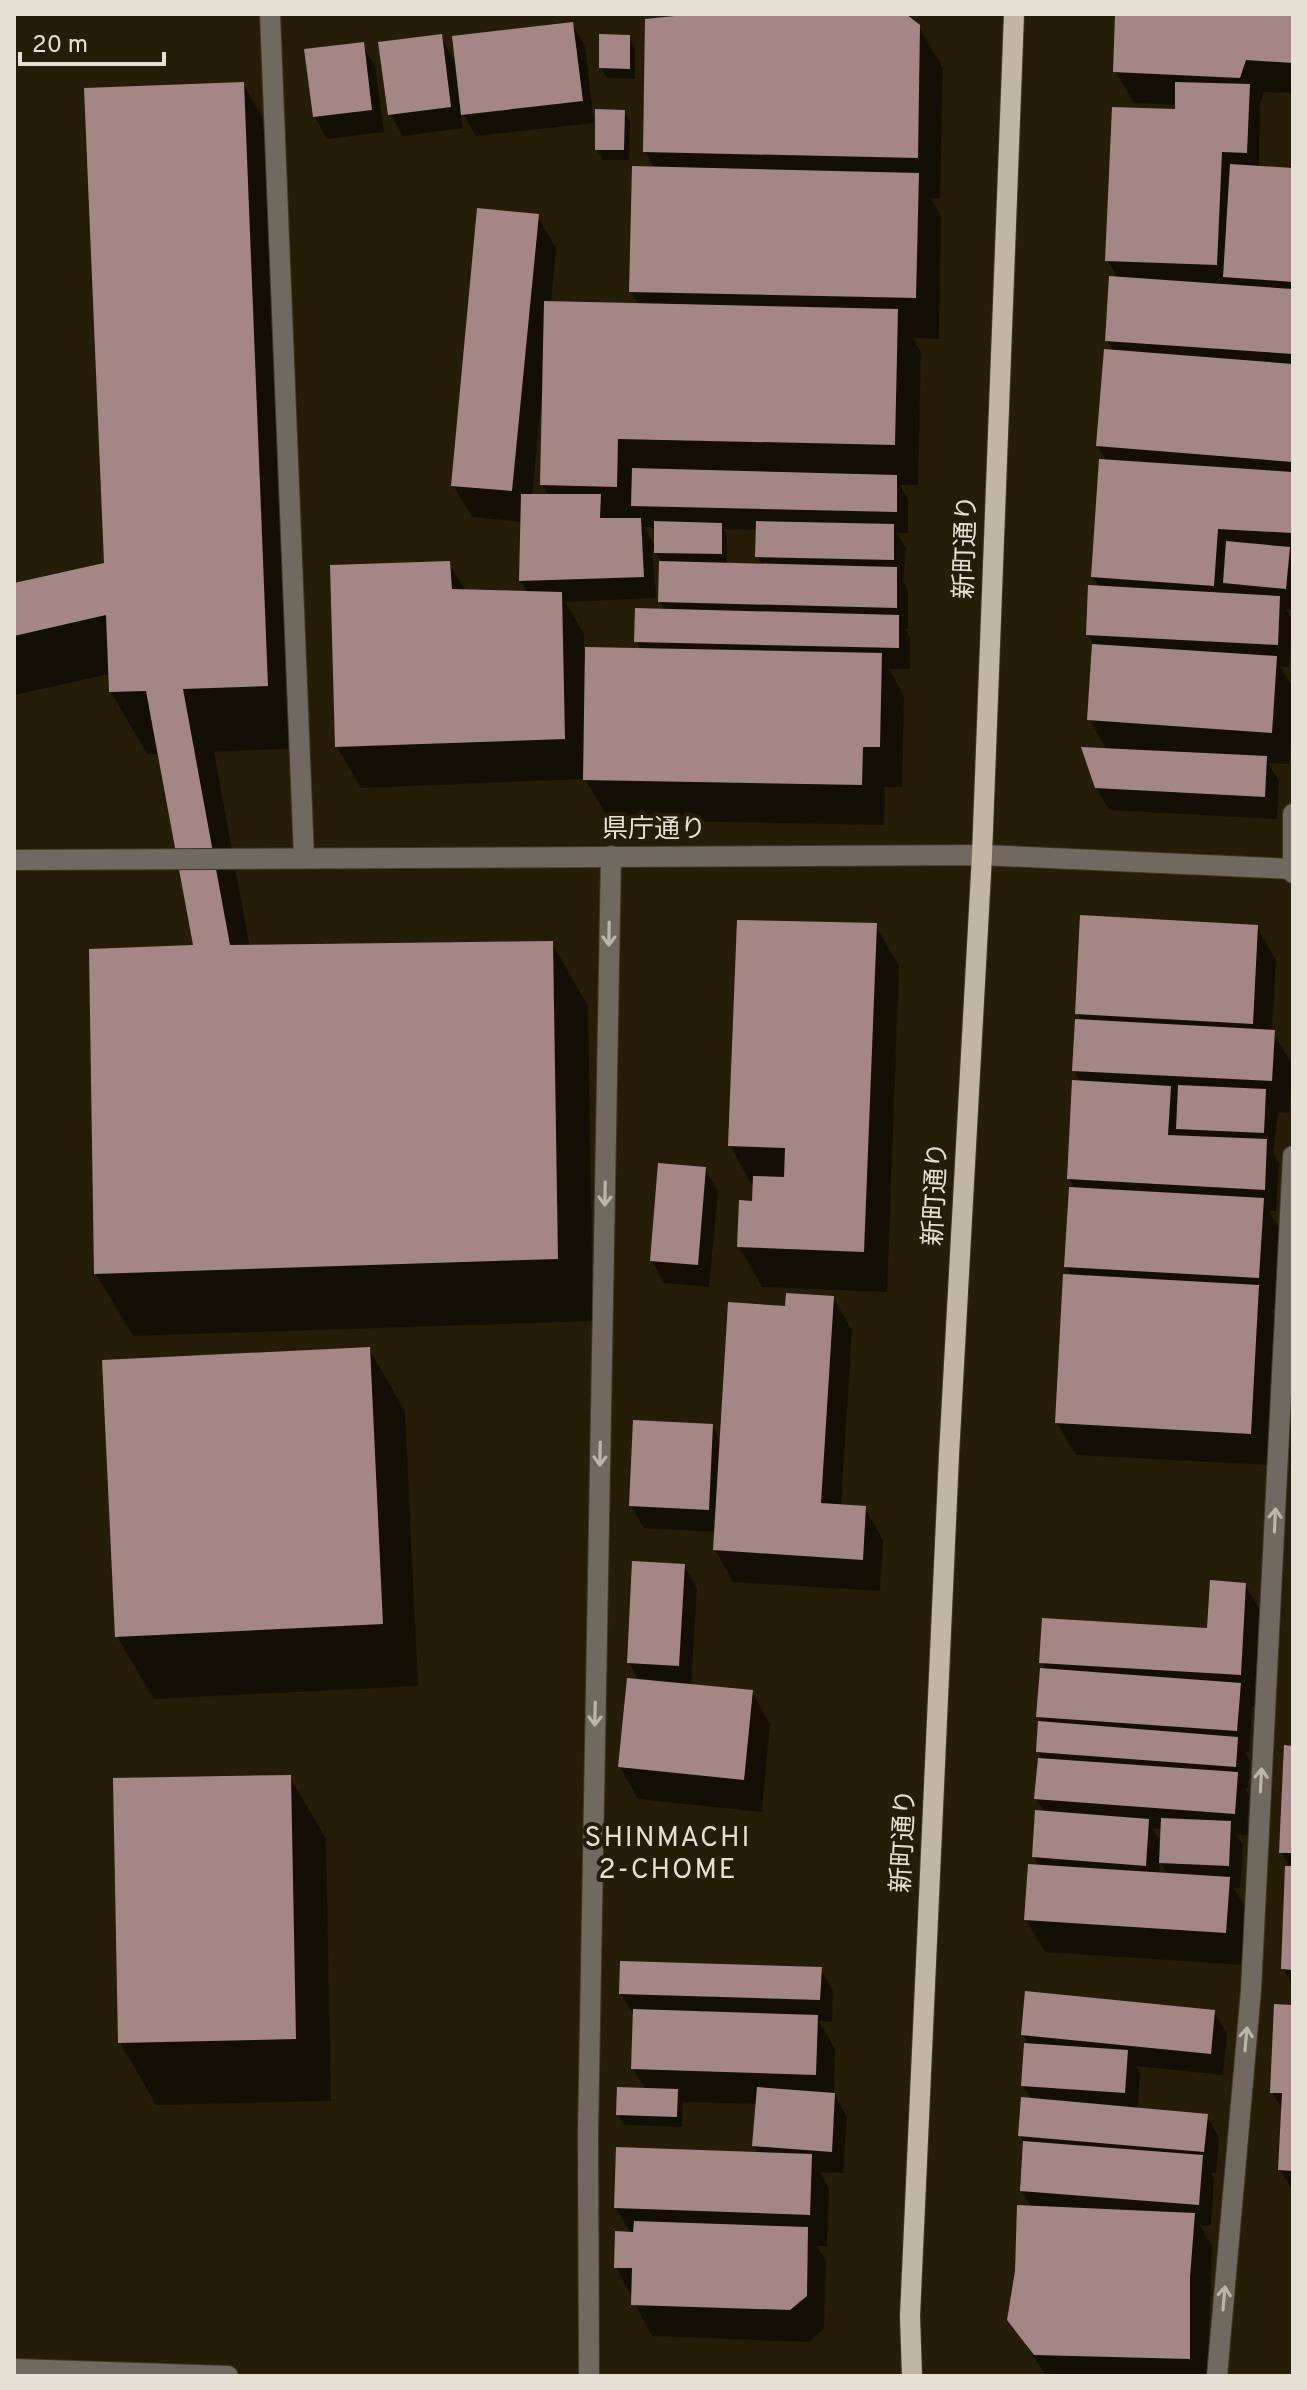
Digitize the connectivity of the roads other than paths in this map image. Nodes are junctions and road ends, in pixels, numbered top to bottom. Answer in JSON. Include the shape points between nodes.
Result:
{"nodes":[{"id":1,"x":270,"y":14,"type":"edge"},
{"id":2,"x":1014,"y":14,"type":"edge"},
{"id":3,"x":1293,"y":814,"type":"edge"},
{"id":4,"x":982,"y":855,"type":"junction"},
{"id":5,"x":611,"y":856,"type":"junction"},
{"id":6,"x":304,"y":858,"type":"junction"},
{"id":7,"x":14,"y":860,"type":"edge"},
{"id":8,"x":1293,"y":870,"type":"edge"},
{"id":9,"x":1293,"y":1156,"type":"edge"},
{"id":10,"x":14,"y":2369,"type":"edge"},
{"id":11,"x":228,"y":2376,"type":"edge"},
{"id":12,"x":589,"y":2376,"type":"edge"},
{"id":13,"x":912,"y":2376,"type":"edge"},
{"id":14,"x":1217,"y":2376,"type":"edge"}],
"edges":[{"from":1,"to":6,"type":"street"},
{"from":2,"to":4,"type":"main road","name":"新町通り"},
{"from":3,"to":8,"type":"street"},
{"from":4,"to":5,"type":"street","name":"県庁通り"},
{"from":4,"to":8,"type":"street","name":"県庁通り"},
{"from":4,"to":13,"type":"main road","name":"新町通り","via":[[948,1470],[911,2300]]},
{"from":5,"to":6,"type":"street","name":"県庁通り"},
{"from":5,"to":12,"type":"street","one_way":true,"via":[[588,2118]]},
{"from":6,"to":7,"type":"street","name":"県庁通り"},
{"from":14,"to":9,"type":"street","one_way":true,"via":[[1251,1990]]},
{"from":10,"to":11,"type":"street"}]}
